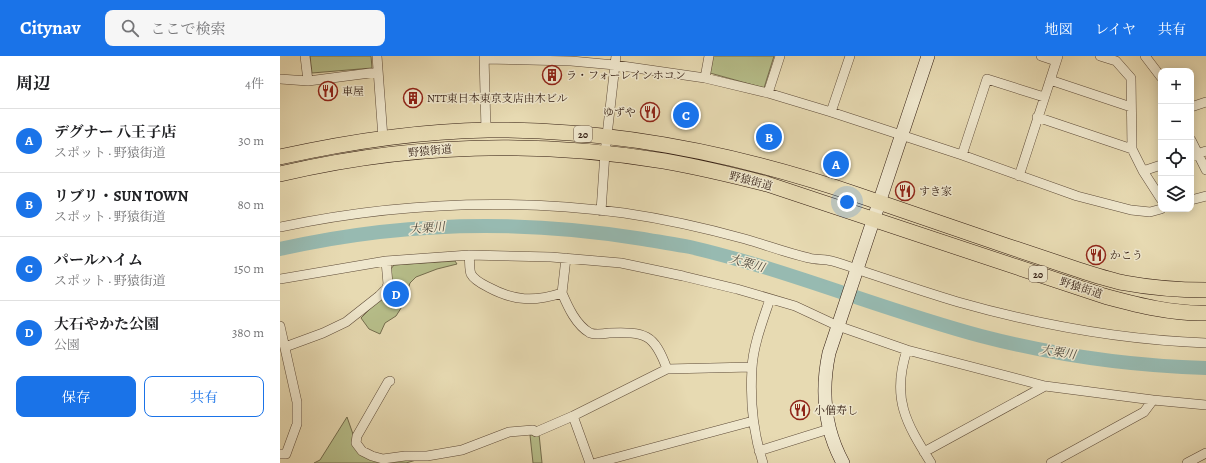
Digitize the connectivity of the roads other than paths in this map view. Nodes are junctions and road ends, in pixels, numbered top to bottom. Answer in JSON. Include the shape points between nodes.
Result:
{"nodes":[{"id":1,"x":305,"y":56,"type":"edge"},
{"id":2,"x":377,"y":56,"type":"edge"},
{"id":3,"x":709,"y":56,"type":"edge"},
{"id":4,"x":780,"y":56,"type":"edge"},
{"id":5,"x":850,"y":56,"type":"edge"},
{"id":6,"x":928,"y":56,"type":"edge"},
{"id":7,"x":1041,"y":56,"type":"edge"},
{"id":8,"x":1100,"y":56,"type":"edge"},
{"id":9,"x":1145,"y":56,"type":"edge"},
{"id":10,"x":484,"y":58,"type":"edge"},
{"id":11,"x":1057,"y":58,"type":"edge"},
{"id":12,"x":615,"y":60,"type":"edge"},
{"id":13,"x":378,"y":72,"type":"junction"},
{"id":14,"x":1158,"y":73,"type":"edge"},
{"id":15,"x":705,"y":78,"type":"junction"},
{"id":16,"x":280,"y":79,"type":"edge"},
{"id":17,"x":1050,"y":80,"type":"junction"},
{"id":18,"x":308,"y":81,"type":"junction"},
{"id":19,"x":768,"y":93,"type":"junction"},
{"id":20,"x":1044,"y":97,"type":"junction"},
{"id":21,"x":1206,"y":102,"type":"edge"},
{"id":22,"x":1194,"y":106,"type":"edge"},
{"id":23,"x":1131,"y":107,"type":"junction"},
{"id":24,"x":831,"y":112,"type":"junction"},
{"id":25,"x":1037,"y":117,"type":"junction"},
{"id":26,"x":486,"y":130,"type":"junction"},
{"id":27,"x":902,"y":135,"type":"junction"},
{"id":28,"x":608,"y":136,"type":"junction"},
{"id":29,"x":383,"y":138,"type":"junction"},
{"id":30,"x":1132,"y":149,"type":"junction"},
{"id":31,"x":605,"y":153,"type":"junction"},
{"id":32,"x":1198,"y":153,"type":"edge"},
{"id":33,"x":962,"y":155,"type":"junction"},
{"id":34,"x":280,"y":157,"type":"edge"},
{"id":35,"x":1158,"y":166,"type":"edge"},
{"id":36,"x":1206,"y":170,"type":"edge"},
{"id":37,"x":1143,"y":171,"type":"junction"},
{"id":38,"x":280,"y":174,"type":"edge"},
{"id":39,"x":1019,"y":176,"type":"junction"},
{"id":40,"x":1158,"y":194,"type":"edge"},
{"id":41,"x":1206,"y":196,"type":"edge"},
{"id":42,"x":1194,"y":199,"type":"edge"},
{"id":43,"x":879,"y":203,"type":"junction"},
{"id":44,"x":1158,"y":210,"type":"edge"},
{"id":45,"x":601,"y":211,"type":"junction"},
{"id":46,"x":874,"y":220,"type":"junction"},
{"id":47,"x":280,"y":227,"type":"edge"},
{"id":48,"x":469,"y":255,"type":"junction"},
{"id":49,"x":566,"y":258,"type":"junction"},
{"id":50,"x":386,"y":260,"type":"junction"},
{"id":51,"x":856,"y":273,"type":"junction"},
{"id":52,"x":280,"y":279,"type":"edge"},
{"id":53,"x":1206,"y":290,"type":"edge"},
{"id":54,"x":562,"y":293,"type":"junction"},
{"id":55,"x":770,"y":299,"type":"junction"},
{"id":56,"x":1206,"y":313,"type":"edge"},
{"id":57,"x":280,"y":326,"type":"edge"},
{"id":58,"x":838,"y":326,"type":"junction"},
{"id":59,"x":1206,"y":343,"type":"edge"},
{"id":60,"x":285,"y":347,"type":"junction"},
{"id":61,"x":907,"y":350,"type":"junction"},
{"id":62,"x":752,"y":367,"type":"junction"},
{"id":63,"x":667,"y":369,"type":"junction"},
{"id":64,"x":390,"y":381,"type":"dead end"},
{"id":65,"x":1045,"y":386,"type":"junction"},
{"id":66,"x":1153,"y":400,"type":"junction"},
{"id":67,"x":1206,"y":405,"type":"edge"},
{"id":68,"x":573,"y":416,"type":"junction"},
{"id":69,"x":753,"y":421,"type":"junction"},
{"id":70,"x":829,"y":429,"type":"junction"},
{"id":71,"x":759,"y":451,"type":"junction"},
{"id":72,"x":924,"y":452,"type":"junction"},
{"id":73,"x":1206,"y":453,"type":"edge"},
{"id":74,"x":280,"y":454,"type":"edge"},
{"id":75,"x":590,"y":463,"type":"edge"},
{"id":76,"x":596,"y":463,"type":"edge"},
{"id":77,"x":763,"y":463,"type":"edge"},
{"id":78,"x":843,"y":463,"type":"edge"},
{"id":79,"x":931,"y":463,"type":"edge"},
{"id":80,"x":1051,"y":463,"type":"edge"},
{"id":81,"x":1187,"y":463,"type":"edge"}],
"edges":[{"from":1,"to":18,"type":"street"},
{"from":2,"to":13,"type":"street"},
{"from":3,"to":15,"type":"street"},
{"from":4,"to":19,"type":"street"},
{"from":5,"to":24,"type":"street"},
{"from":6,"to":27,"type":"street"},
{"from":7,"to":11,"type":"street"},
{"from":8,"to":23,"type":"street","via":[[1116,61],[1131,78]]},
{"from":9,"to":14,"type":"street"},
{"from":10,"to":12,"type":"street"},
{"from":10,"to":26,"type":"street"},
{"from":11,"to":17,"type":"street"},
{"from":12,"to":15,"type":"street"},
{"from":12,"to":28,"type":"street"},
{"from":13,"to":18,"type":"street"},
{"from":13,"to":29,"type":"street"},
{"from":15,"to":19,"type":"street"},
{"from":16,"to":18,"type":"street"},
{"from":17,"to":20,"type":"street"},
{"from":17,"to":23,"type":"street"},
{"from":19,"to":24,"type":"street"},
{"from":20,"to":25,"type":"street"},
{"from":20,"to":33,"type":"street","via":[[987,79]]},
{"from":21,"to":22,"type":"street"},
{"from":23,"to":30,"type":"street"},
{"from":24,"to":27,"type":"street"},
{"from":25,"to":30,"type":"street"},
{"from":25,"to":39,"type":"street"},
{"from":26,"to":28,"type":"main road","name":"野猿街道","number":"20"},
{"from":26,"to":29,"type":"main road","name":"野猿街道","number":"20"},
{"from":27,"to":33,"type":"street"},
{"from":27,"to":43,"type":"street"},
{"from":28,"to":31,"type":"street"},
{"from":28,"to":43,"type":"main road","name":"野猿街道","number":"20","via":[[736,158]]},
{"from":29,"to":34,"type":"main road","name":"野猿街道","number":"20"},
{"from":30,"to":37,"type":"street"},
{"from":31,"to":38,"type":"main road","name":"野猿街道","number":"20","via":[[533,148],[450,149],[360,158]]},
{"from":31,"to":45,"type":"street"},
{"from":31,"to":46,"type":"main road","name":"野猿街道","number":"20","via":[[665,161],[736,176]]},
{"from":32,"to":36,"type":"street"},
{"from":33,"to":39,"type":"street"},
{"from":35,"to":37,"type":"street"},
{"from":37,"to":40,"type":"street"},
{"from":39,"to":44,"type":"street","via":[[1077,196],[1131,210],[1150,212]]},
{"from":41,"to":42,"type":"street"},
{"from":43,"to":46,"type":"street"},
{"from":43,"to":53,"type":"main road","name":"野猿街道","number":"20","via":[[1118,282],[1168,289]]},
{"from":45,"to":47,"type":"street","via":[[525,205],[455,205],[358,213]]},
{"from":45,"to":51,"type":"street","via":[[696,226],[809,258],[830,260]]},
{"from":46,"to":51,"type":"street"},
{"from":46,"to":56,"type":"main road","name":"野猿街道","number":"20","via":[[1104,296],[1153,308]]},
{"from":48,"to":49,"type":"street"},
{"from":48,"to":50,"type":"street"},
{"from":48,"to":54,"type":"street","via":[[471,274],[479,283],[499,293],[510,297],[533,299]]},
{"from":49,"to":54,"type":"street"},
{"from":49,"to":55,"type":"street","via":[[621,263]]},
{"from":50,"to":52,"type":"street"},
{"from":50,"to":60,"type":"street","via":[[388,284],[379,296],[346,322],[324,334]]},
{"from":51,"to":58,"type":"street"},
{"from":51,"to":59,"type":"street","via":[[958,302],[1058,326],[1132,337]]},
{"from":54,"to":63,"type":"street","via":[[581,326],[597,334],[628,333],[647,336],[655,344]]},
{"from":55,"to":58,"type":"street","via":[[795,306]]},
{"from":55,"to":62,"type":"street"},
{"from":57,"to":60,"type":"street"},
{"from":58,"to":61,"type":"street"},
{"from":58,"to":70,"type":"street","via":[[825,371],[825,408]]},
{"from":60,"to":74,"type":"street","via":[[297,402],[297,424],[286,454]]},
{"from":61,"to":65,"type":"street"},
{"from":61,"to":72,"type":"street","via":[[900,378],[900,399],[906,419]]},
{"from":62,"to":63,"type":"street"},
{"from":62,"to":69,"type":"street"},
{"from":63,"to":68,"type":"street"},
{"from":64,"to":68,"type":"street","via":[[357,436],[356,444],[362,451],[383,459],[462,450],[509,432],[536,432]]},
{"from":65,"to":66,"type":"street"},
{"from":65,"to":72,"type":"street"},
{"from":66,"to":67,"type":"street"},
{"from":66,"to":80,"type":"street","via":[[1144,412]]},
{"from":68,"to":75,"type":"street"},
{"from":69,"to":71,"type":"street"},
{"from":69,"to":76,"type":"street"},
{"from":70,"to":71,"type":"street"},
{"from":70,"to":78,"type":"street"},
{"from":71,"to":77,"type":"street"},
{"from":72,"to":79,"type":"street"},
{"from":73,"to":81,"type":"street"}]}
